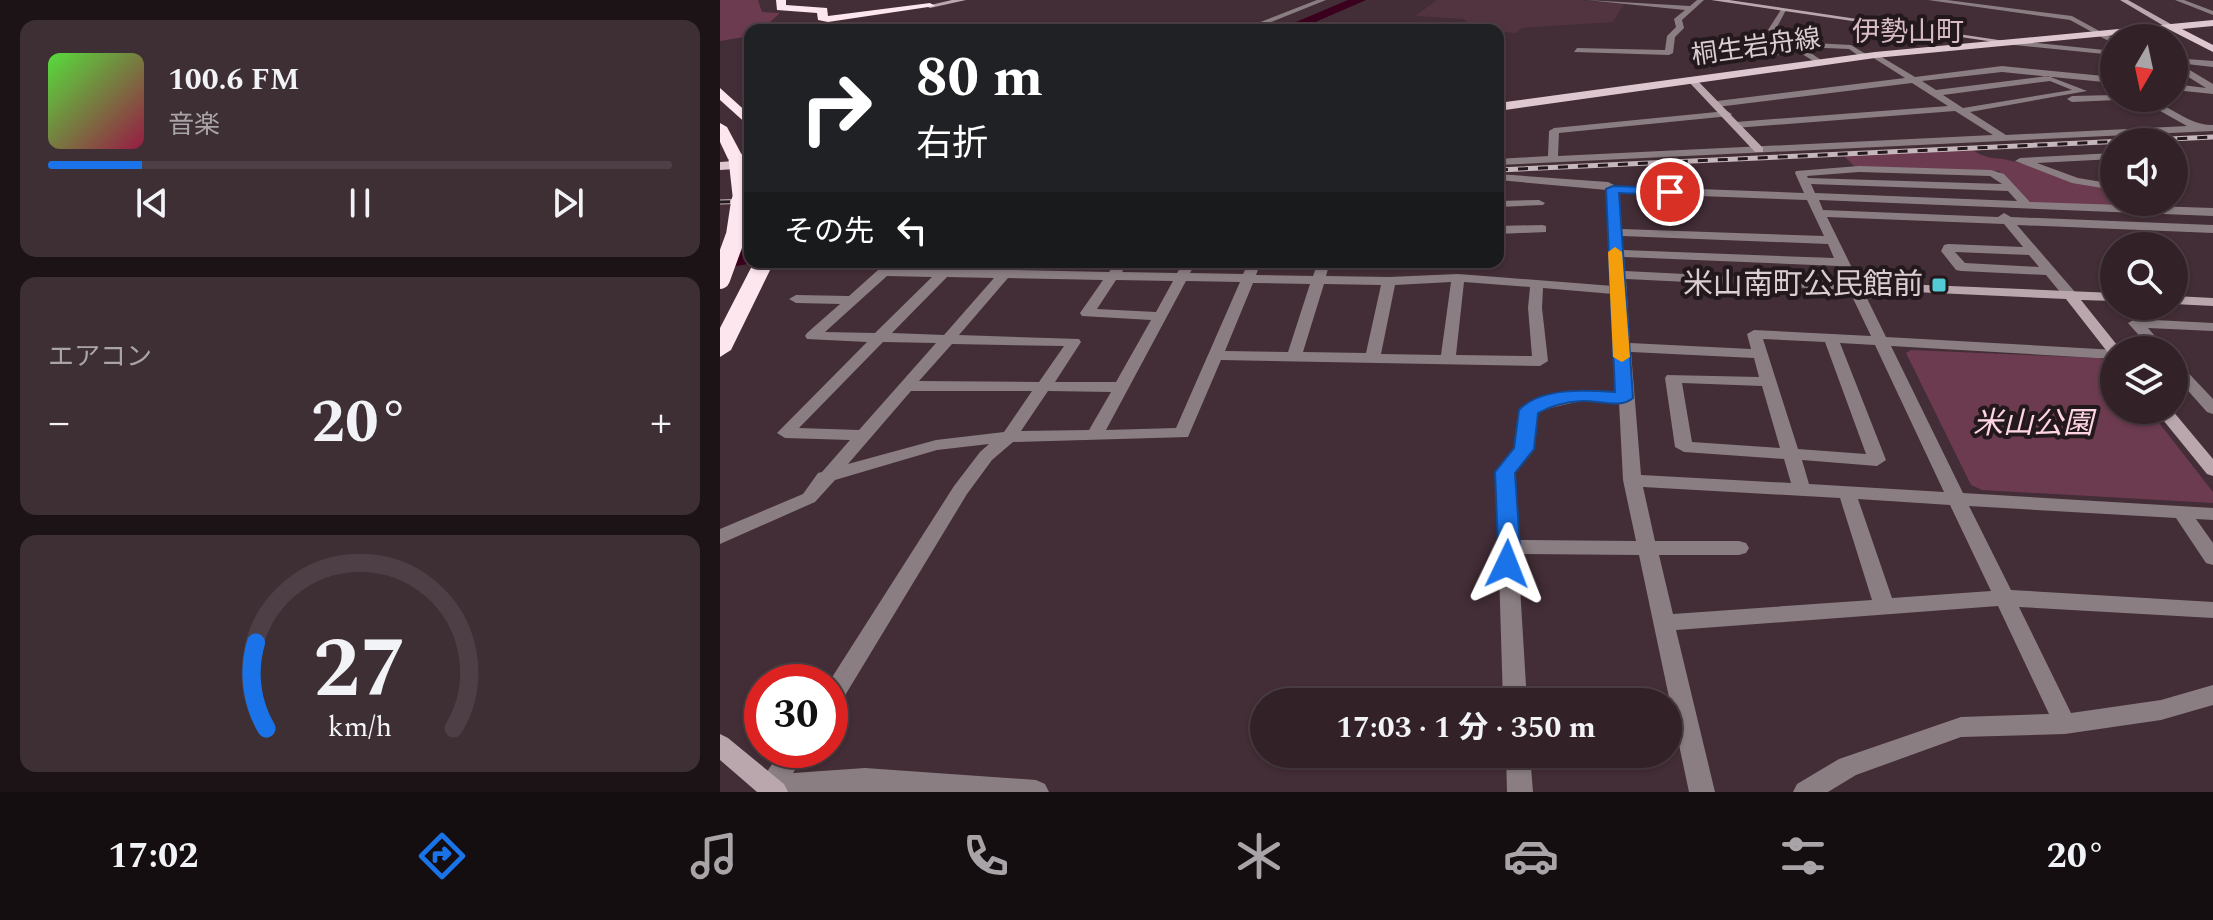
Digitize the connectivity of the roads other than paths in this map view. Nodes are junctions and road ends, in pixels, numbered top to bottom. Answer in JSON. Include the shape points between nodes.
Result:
{"nodes":[{"id":1,"x":781,"y":0,"type":"edge"},
{"id":2,"x":963,"y":0,"type":"edge"},
{"id":3,"x":1323,"y":0,"type":"edge"},
{"id":4,"x":1589,"y":0,"type":"edge"},
{"id":5,"x":1701,"y":0,"type":"edge"},
{"id":6,"x":1714,"y":0,"type":"edge"},
{"id":7,"x":1931,"y":0,"type":"edge"},
{"id":8,"x":2021,"y":0,"type":"edge"},
{"id":9,"x":2123,"y":0,"type":"edge"},
{"id":10,"x":2178,"y":0,"type":"edge"},
{"id":11,"x":930,"y":6,"type":"junction"},
{"id":12,"x":1690,"y":8,"type":"junction"},
{"id":13,"x":840,"y":9,"type":"dead end"},
{"id":14,"x":1782,"y":10,"type":"junction"},
{"id":15,"x":2037,"y":13,"type":"junction"},
{"id":16,"x":2213,"y":13,"type":"edge"},
{"id":17,"x":2213,"y":23,"type":"edge"},
{"id":18,"x":1260,"y":24,"type":"edge"},
{"id":19,"x":2167,"y":24,"type":"edge"},
{"id":20,"x":2188,"y":25,"type":"edge"},
{"id":21,"x":2100,"y":34,"type":"joint"},
{"id":22,"x":2188,"y":36,"type":"edge"},
{"id":23,"x":2008,"y":42,"type":"junction"},
{"id":24,"x":1792,"y":44,"type":"junction"},
{"id":25,"x":2213,"y":49,"type":"edge"},
{"id":26,"x":1577,"y":50,"type":"dead end"},
{"id":27,"x":2100,"y":52,"type":"edge"},
{"id":28,"x":1803,"y":53,"type":"junction"},
{"id":29,"x":1730,"y":56,"type":"junction"},
{"id":30,"x":1870,"y":56,"type":"junction"},
{"id":31,"x":1702,"y":57,"type":"dead end"},
{"id":32,"x":1818,"y":62,"type":"junction"},
{"id":33,"x":2188,"y":63,"type":"edge"},
{"id":34,"x":2213,"y":64,"type":"edge"},
{"id":35,"x":2030,"y":71,"type":"junction"},
{"id":36,"x":2188,"y":72,"type":"edge"},
{"id":37,"x":2050,"y":78,"type":"junction"},
{"id":38,"x":2100,"y":79,"type":"edge"},
{"id":39,"x":1692,"y":80,"type":"junction"},
{"id":40,"x":1916,"y":82,"type":"junction"},
{"id":41,"x":2188,"y":88,"type":"edge"},
{"id":42,"x":2213,"y":90,"type":"edge"},
{"id":43,"x":720,"y":92,"type":"edge"},
{"id":44,"x":1934,"y":93,"type":"junction"},
{"id":45,"x":2100,"y":98,"type":"edge"},
{"id":46,"x":2017,"y":101,"type":"junction"},
{"id":47,"x":1717,"y":104,"type":"junction"},
{"id":48,"x":1504,"y":106,"type":"edge"},
{"id":49,"x":1958,"y":109,"type":"junction"},
{"id":50,"x":2168,"y":112,"type":"edge"},
{"id":51,"x":1727,"y":114,"type":"junction"},
{"id":52,"x":744,"y":117,"type":"edge"},
{"id":53,"x":2186,"y":122,"type":"junction"},
{"id":54,"x":1735,"y":125,"type":"junction"},
{"id":55,"x":720,"y":127,"type":"edge"},
{"id":56,"x":2213,"y":128,"type":"edge"},
{"id":57,"x":2198,"y":129,"type":"junction"},
{"id":58,"x":1993,"y":131,"type":"junction"},
{"id":59,"x":2004,"y":138,"type":"junction"},
{"id":60,"x":1759,"y":150,"type":"junction"},
{"id":61,"x":1553,"y":159,"type":"junction"},
{"id":62,"x":2100,"y":159,"type":"edge"},
{"id":63,"x":1504,"y":162,"type":"edge"},
{"id":64,"x":735,"y":163,"type":"edge"},
{"id":65,"x":1504,"y":177,"type":"edge"},
{"id":66,"x":2100,"y":185,"type":"edge"},
{"id":67,"x":1613,"y":189,"type":"junction"},
{"id":68,"x":1813,"y":197,"type":"junction"},
{"id":69,"x":1539,"y":203,"type":"dead end"},
{"id":70,"x":1504,"y":204,"type":"edge"},
{"id":71,"x":1993,"y":204,"type":"junction"},
{"id":72,"x":2027,"y":205,"type":"junction"},
{"id":73,"x":2100,"y":206,"type":"edge"},
{"id":74,"x":2188,"y":211,"type":"edge"},
{"id":75,"x":2192,"y":211,"type":"junction"},
{"id":76,"x":2213,"y":212,"type":"edge"},
{"id":77,"x":1820,"y":213,"type":"junction"},
{"id":78,"x":2008,"y":221,"type":"junction"},
{"id":79,"x":1542,"y":229,"type":"dead end"},
{"id":80,"x":2213,"y":229,"type":"edge"},
{"id":81,"x":1504,"y":230,"type":"edge"},
{"id":82,"x":1613,"y":232,"type":"junction"},
{"id":83,"x":1832,"y":240,"type":"junction"},
{"id":84,"x":2033,"y":251,"type":"junction"},
{"id":85,"x":1615,"y":253,"type":"junction"},
{"id":86,"x":1843,"y":262,"type":"junction"},
{"id":87,"x":761,"y":268,"type":"edge"},
{"id":88,"x":889,"y":268,"type":"edge"},
{"id":89,"x":948,"y":268,"type":"edge"},
{"id":90,"x":1009,"y":268,"type":"edge"},
{"id":91,"x":1118,"y":268,"type":"edge"},
{"id":92,"x":1187,"y":268,"type":"edge"},
{"id":93,"x":1252,"y":268,"type":"edge"},
{"id":94,"x":1322,"y":268,"type":"edge"},
{"id":95,"x":1423,"y":268,"type":"edge"},
{"id":96,"x":2050,"y":271,"type":"junction"},
{"id":97,"x":1112,"y":276,"type":"junction"},
{"id":98,"x":1182,"y":277,"type":"junction"},
{"id":99,"x":1248,"y":278,"type":"junction"},
{"id":100,"x":1458,"y":278,"type":"junction"},
{"id":101,"x":720,"y":279,"type":"edge"},
{"id":102,"x":1319,"y":279,"type":"junction"},
{"id":103,"x":1426,"y":279,"type":"junction"},
{"id":104,"x":1389,"y":281,"type":"junction"},
{"id":105,"x":1617,"y":282,"type":"junction"},
{"id":106,"x":1537,"y":285,"type":"junction"},
{"id":107,"x":1854,"y":286,"type":"junction"},
{"id":108,"x":2070,"y":295,"type":"junction"},
{"id":109,"x":2100,"y":296,"type":"edge"},
{"id":110,"x":796,"y":299,"type":"dead end"},
{"id":111,"x":852,"y":300,"type":"junction"},
{"id":112,"x":2188,"y":301,"type":"edge"},
{"id":113,"x":2213,"y":302,"type":"edge"},
{"id":114,"x":1162,"y":316,"type":"junction"},
{"id":115,"x":2210,"y":330,"type":"edge"},
{"id":116,"x":2102,"y":336,"type":"edge"},
{"id":117,"x":2147,"y":336,"type":"edge"},
{"id":118,"x":1831,"y":338,"type":"junction"},
{"id":119,"x":879,"y":339,"type":"junction"},
{"id":120,"x":947,"y":340,"type":"junction"},
{"id":121,"x":1884,"y":342,"type":"junction"},
{"id":122,"x":1621,"y":347,"type":"junction"},
{"id":123,"x":720,"y":350,"type":"edge"},
{"id":124,"x":2100,"y":351,"type":"edge"},
{"id":125,"x":1760,"y":354,"type":"junction"},
{"id":126,"x":1216,"y":355,"type":"junction"},
{"id":127,"x":1294,"y":356,"type":"junction"},
{"id":128,"x":1373,"y":357,"type":"junction"},
{"id":129,"x":1448,"y":359,"type":"junction"},
{"id":130,"x":2188,"y":381,"type":"edge"},
{"id":131,"x":1770,"y":382,"type":"junction"},
{"id":132,"x":905,"y":386,"type":"junction"},
{"id":133,"x":1044,"y":387,"type":"junction"},
{"id":134,"x":1122,"y":387,"type":"junction"},
{"id":135,"x":1624,"y":398,"type":"junction"},
{"id":136,"x":2213,"y":409,"type":"edge"},
{"id":137,"x":2175,"y":424,"type":"edge"},
{"id":138,"x":861,"y":435,"type":"junction"},
{"id":139,"x":1095,"y":435,"type":"junction"},
{"id":140,"x":1009,"y":437,"type":"junction"},
{"id":141,"x":1791,"y":454,"type":"junction"},
{"id":142,"x":2213,"y":470,"type":"edge"},
{"id":143,"x":824,"y":477,"type":"junction"},
{"id":144,"x":1632,"y":480,"type":"junction"},
{"id":145,"x":1802,"y":490,"type":"junction"},
{"id":146,"x":1847,"y":493,"type":"junction"},
{"id":147,"x":1957,"y":499,"type":"junction"},
{"id":148,"x":2181,"y":512,"type":"junction"},
{"id":149,"x":2213,"y":514,"type":"edge"},
{"id":150,"x":720,"y":537,"type":"edge"},
{"id":151,"x":1645,"y":545,"type":"junction"},
{"id":152,"x":1509,"y":547,"type":"junction"},
{"id":153,"x":1739,"y":548,"type":"dead end"},
{"id":154,"x":2213,"y":558,"type":"edge"},
{"id":155,"x":2006,"y":598,"type":"junction"},
{"id":156,"x":1885,"y":607,"type":"junction"},
{"id":157,"x":2213,"y":610,"type":"edge"},
{"id":158,"x":1665,"y":623,"type":"junction"},
{"id":159,"x":848,"y":671,"type":"edge"},
{"id":160,"x":1514,"y":688,"type":"edge"},
{"id":161,"x":2213,"y":695,"type":"edge"},
{"id":162,"x":2065,"y":724,"type":"junction"},
{"id":163,"x":720,"y":745,"type":"edge"},
{"id":164,"x":785,"y":768,"type":"edge"},
{"id":165,"x":1519,"y":768,"type":"edge"},
{"id":166,"x":772,"y":789,"type":"edge"},
{"id":167,"x":1036,"y":792,"type":"edge"},
{"id":168,"x":1520,"y":792,"type":"edge"},
{"id":169,"x":1702,"y":792,"type":"edge"},
{"id":170,"x":1806,"y":792,"type":"edge"}],
"edges":[{"from":1,"to":11,"type":"highway","via":[[781,8],[823,10],[822,18],[828,19]]},
{"from":2,"to":11,"type":"street"},
{"from":3,"to":18,"type":"street"},
{"from":4,"to":12,"type":"street"},
{"from":5,"to":12,"type":"street"},
{"from":6,"to":14,"type":"street"},
{"from":7,"to":15,"type":"street"},
{"from":8,"to":15,"type":"street"},
{"from":9,"to":19,"type":"street"},
{"from":10,"to":16,"type":"street"},
{"from":11,"to":13,"type":"highway","via":[[829,15]]},
{"from":12,"to":26,"type":"street","via":[[1678,19],[1680,28],[1671,36],[1669,53]]},
{"from":14,"to":23,"type":"street"},
{"from":14,"to":24,"type":"street","via":[[1772,30]]},
{"from":15,"to":21,"type":"street","via":[[2072,18]]},
{"from":17,"to":20,"type":"main road","name":"桐生岩舟線"},
{"from":21,"to":23,"type":"main road","name":"桐生岩舟線"},
{"from":22,"to":25,"type":"main road"},
{"from":23,"to":27,"type":"street"},
{"from":23,"to":30,"type":"main road","name":"桐生岩舟線"},
{"from":24,"to":28,"type":"street"},
{"from":24,"to":29,"type":"street","via":[[1714,41]]},
{"from":24,"to":30,"type":"street","via":[[1851,47]]},
{"from":28,"to":29,"type":"street"},
{"from":28,"to":32,"type":"street"},
{"from":29,"to":31,"type":"street"},
{"from":30,"to":32,"type":"main road","name":"桐生岩舟線"},
{"from":30,"to":40,"type":"street"},
{"from":32,"to":39,"type":"main road","name":"桐生岩舟線"},
{"from":33,"to":34,"type":"street"},
{"from":35,"to":37,"type":"street"},
{"from":35,"to":38,"type":"street"},
{"from":35,"to":40,"type":"street","via":[[2002,69]]},
{"from":36,"to":42,"type":"street"},
{"from":37,"to":44,"type":"street"},
{"from":37,"to":46,"type":"street","via":[[2083,91]]},
{"from":39,"to":47,"type":"street"},
{"from":39,"to":48,"type":"main road","name":"桐生岩舟線"},
{"from":40,"to":44,"type":"street"},
{"from":40,"to":47,"type":"street"},
{"from":41,"to":42,"type":"street"},
{"from":43,"to":52,"type":"highway"},
{"from":44,"to":49,"type":"street"},
{"from":45,"to":46,"type":"street"},
{"from":46,"to":49,"type":"street"},
{"from":47,"to":51,"type":"street"},
{"from":49,"to":54,"type":"street"},
{"from":49,"to":58,"type":"street"},
{"from":50,"to":53,"type":"street"},
{"from":51,"to":54,"type":"street"},
{"from":51,"to":61,"type":"street","via":[[1554,131]]},
{"from":53,"to":57,"type":"street"},
{"from":53,"to":58,"type":"street"},
{"from":54,"to":60,"type":"street"},
{"from":55,"to":64,"type":"highway"},
{"from":56,"to":57,"type":"street"},
{"from":57,"to":59,"type":"street"},
{"from":58,"to":59,"type":"street"},
{"from":59,"to":60,"type":"street"},
{"from":60,"to":61,"type":"street"},
{"from":61,"to":63,"type":"street"},
{"from":62,"to":66,"type":"street","via":[[2020,161]]},
{"from":64,"to":101,"type":"highway","bridge":true,"via":[[741,213]]},
{"from":65,"to":67,"type":"street","via":[[1535,176]]},
{"from":67,"to":68,"type":"street"},
{"from":67,"to":82,"type":"street"},
{"from":68,"to":71,"type":"street"},
{"from":68,"to":72,"type":"street","via":[[1804,181],[2011,188]]},
{"from":68,"to":77,"type":"street"},
{"from":69,"to":70,"type":"street"},
{"from":71,"to":72,"type":"street"},
{"from":71,"to":78,"type":"street"},
{"from":72,"to":73,"type":"street"},
{"from":74,"to":75,"type":"street"},
{"from":75,"to":76,"type":"street"},
{"from":75,"to":80,"type":"street"},
{"from":77,"to":78,"type":"street"},
{"from":77,"to":83,"type":"street"},
{"from":78,"to":80,"type":"street"},
{"from":78,"to":84,"type":"street"},
{"from":79,"to":81,"type":"street"},
{"from":82,"to":83,"type":"street"},
{"from":82,"to":85,"type":"street"},
{"from":83,"to":86,"type":"street"},
{"from":84,"to":96,"type":"street"},
{"from":84,"to":96,"type":"street","via":[[1947,251],[1961,267]]},
{"from":85,"to":86,"type":"street"},
{"from":85,"to":105,"type":"street"},
{"from":86,"to":107,"type":"street"},
{"from":87,"to":123,"type":"highway"},
{"from":88,"to":111,"type":"street"},
{"from":89,"to":90,"type":"street"},
{"from":89,"to":119,"type":"street"},
{"from":90,"to":97,"type":"street"},
{"from":90,"to":120,"type":"street"},
{"from":91,"to":97,"type":"street"},
{"from":92,"to":98,"type":"street"},
{"from":93,"to":99,"type":"street"},
{"from":94,"to":102,"type":"street"},
{"from":95,"to":103,"type":"street"},
{"from":96,"to":108,"type":"street"},
{"from":97,"to":98,"type":"street"},
{"from":97,"to":114,"type":"street","via":[[1087,313]]},
{"from":98,"to":99,"type":"street"},
{"from":98,"to":114,"type":"street"},
{"from":99,"to":102,"type":"street"},
{"from":99,"to":126,"type":"street"},
{"from":100,"to":103,"type":"street"},
{"from":100,"to":106,"type":"street"},
{"from":100,"to":129,"type":"street"},
{"from":102,"to":104,"type":"street"},
{"from":102,"to":127,"type":"street"},
{"from":103,"to":104,"type":"street"},
{"from":104,"to":128,"type":"street"},
{"from":105,"to":106,"type":"street"},
{"from":105,"to":107,"type":"street"},
{"from":105,"to":122,"type":"street"},
{"from":106,"to":129,"type":"street","via":[[1540,361]]},
{"from":107,"to":108,"type":"street"},
{"from":107,"to":121,"type":"street"},
{"from":108,"to":109,"type":"street"},
{"from":108,"to":116,"type":"street"},
{"from":110,"to":111,"type":"street"},
{"from":111,"to":119,"type":"street","via":[[812,336]]},
{"from":112,"to":113,"type":"street"},
{"from":114,"to":134,"type":"street"},
{"from":115,"to":117,"type":"street","via":[[2135,323]]},
{"from":118,"to":121,"type":"street"},
{"from":118,"to":125,"type":"street","via":[[1754,334]]},
{"from":118,"to":141,"type":"street","via":[[1877,460]]},
{"from":119,"to":120,"type":"street"},
{"from":119,"to":138,"type":"street","via":[[785,433]]},
{"from":120,"to":132,"type":"street"},
{"from":120,"to":133,"type":"street","via":[[1074,342]]},
{"from":121,"to":124,"type":"street"},
{"from":121,"to":147,"type":"street"},
{"from":122,"to":125,"type":"street"},
{"from":122,"to":135,"type":"street"},
{"from":125,"to":131,"type":"street"},
{"from":126,"to":127,"type":"street"},
{"from":126,"to":139,"type":"street","via":[[1182,433]]},
{"from":127,"to":128,"type":"street"},
{"from":128,"to":129,"type":"street"},
{"from":130,"to":136,"type":"street"},
{"from":131,"to":141,"type":"street"},
{"from":131,"to":141,"type":"street","via":[[1673,378],[1684,447]]},
{"from":132,"to":133,"type":"street"},
{"from":132,"to":138,"type":"street"},
{"from":133,"to":134,"type":"street"},
{"from":133,"to":140,"type":"street"},
{"from":134,"to":139,"type":"street"},
{"from":135,"to":144,"type":"street"},
{"from":135,"to":152,"type":"street","via":[[1585,395],[1547,401],[1529,410],[1524,449],[1505,472]]},
{"from":137,"to":142,"type":"street"},
{"from":138,"to":143,"type":"street"},
{"from":139,"to":140,"type":"street"},
{"from":140,"to":143,"type":"street","via":[[936,445]]},
{"from":140,"to":159,"type":"street","via":[[960,490]]},
{"from":141,"to":145,"type":"street"},
{"from":143,"to":150,"type":"street","via":[[809,498]]},
{"from":144,"to":145,"type":"street"},
{"from":144,"to":151,"type":"street"},
{"from":145,"to":146,"type":"street"},
{"from":146,"to":147,"type":"street"},
{"from":146,"to":156,"type":"street"},
{"from":147,"to":148,"type":"street"},
{"from":147,"to":155,"type":"street"},
{"from":148,"to":149,"type":"street"},
{"from":148,"to":154,"type":"street"},
{"from":151,"to":152,"type":"street"},
{"from":151,"to":153,"type":"street"},
{"from":151,"to":158,"type":"street"},
{"from":152,"to":160,"type":"street"},
{"from":155,"to":156,"type":"street"},
{"from":155,"to":157,"type":"street"},
{"from":155,"to":162,"type":"street"},
{"from":156,"to":158,"type":"street"},
{"from":158,"to":169,"type":"street"},
{"from":161,"to":162,"type":"street","via":[[2161,710]]},
{"from":162,"to":170,"type":"street","via":[[1961,727],[1848,767]]},
{"from":163,"to":166,"type":"street"},
{"from":164,"to":166,"type":"street"},
{"from":165,"to":168,"type":"street"},
{"from":166,"to":167,"type":"street","via":[[865,779]]}]}
